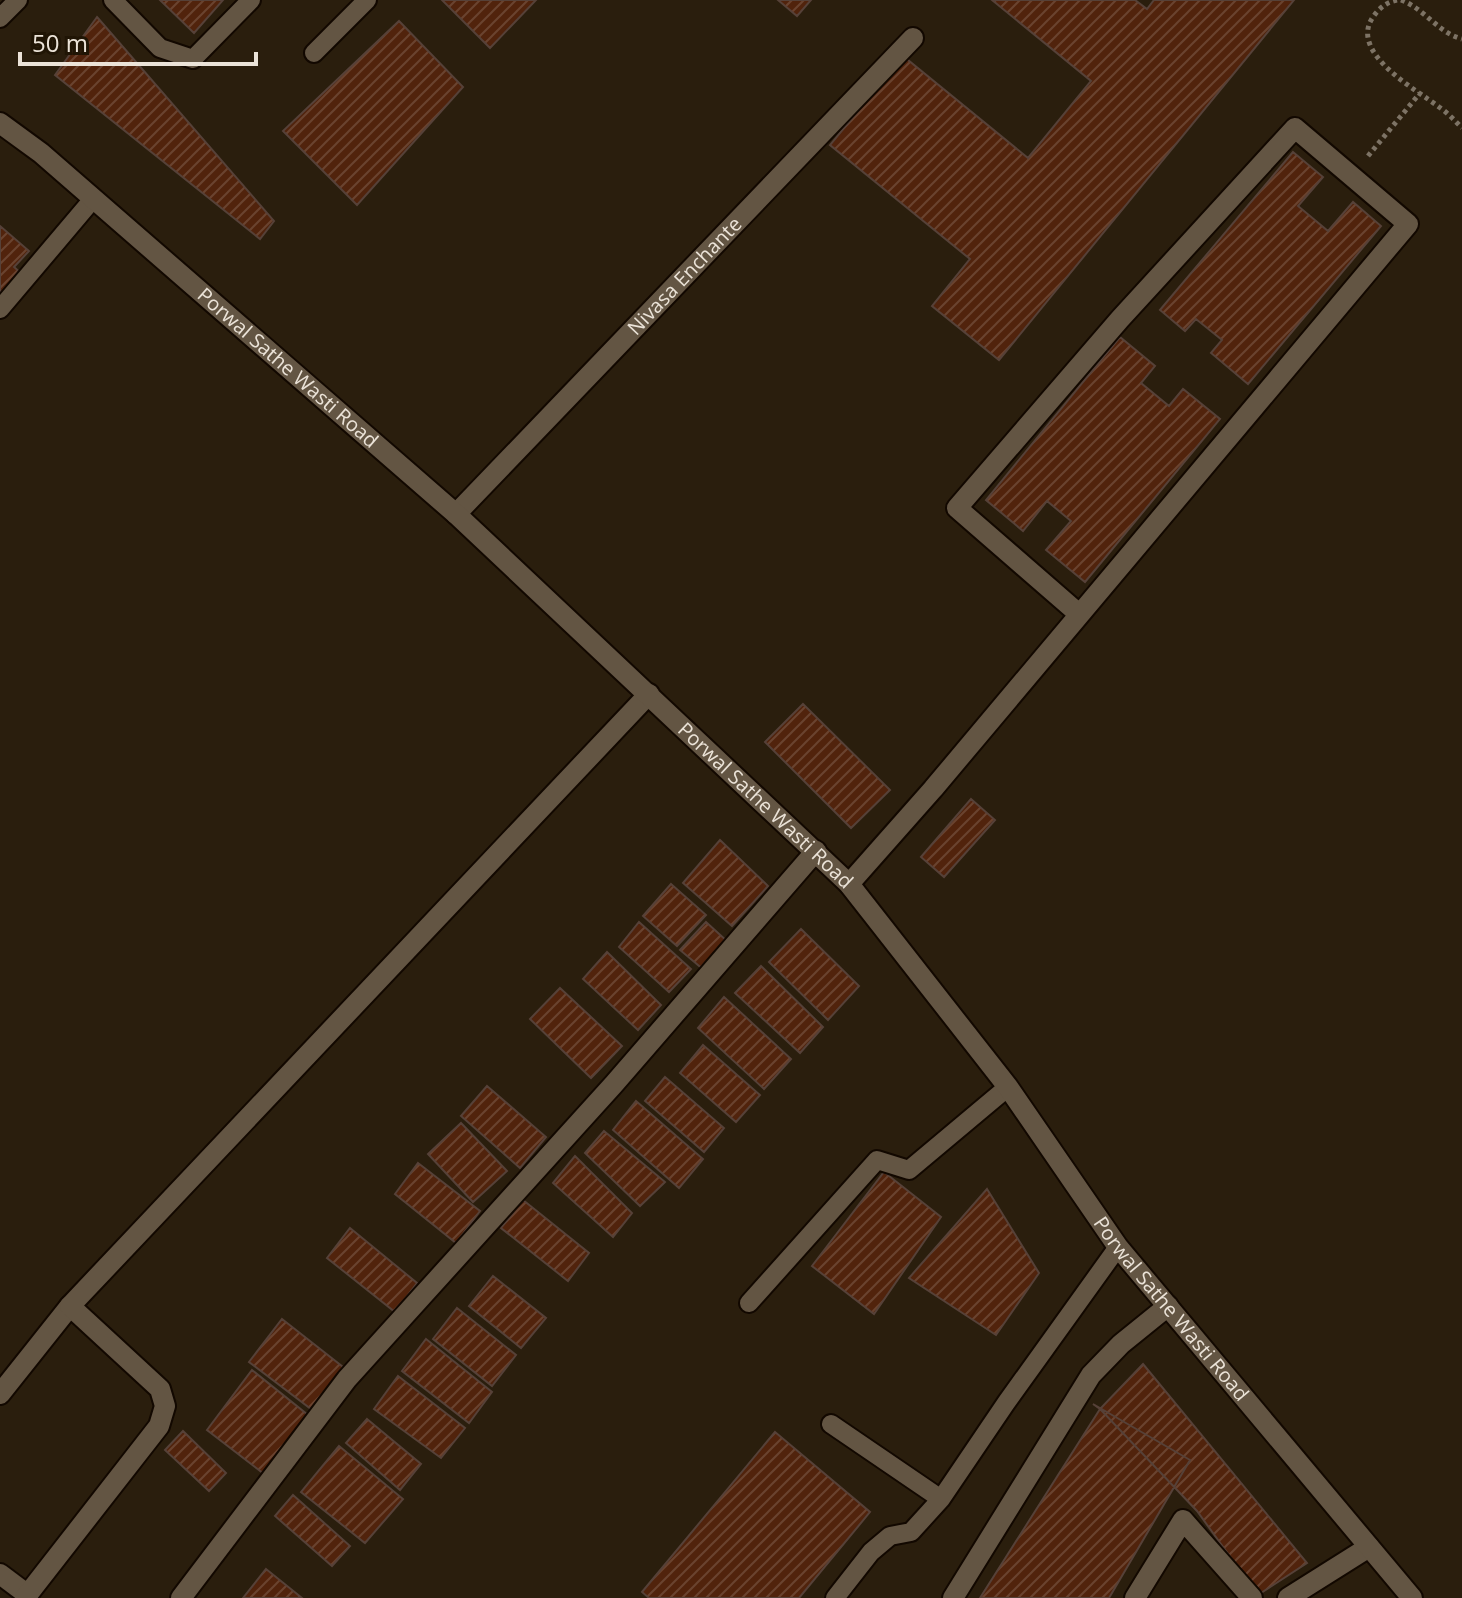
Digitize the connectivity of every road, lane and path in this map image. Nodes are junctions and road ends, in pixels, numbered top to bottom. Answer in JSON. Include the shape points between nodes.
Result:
{"nodes":[{"id":1,"x":18,"y":0,"type":"edge"},
{"id":2,"x":113,"y":0,"type":"edge"},
{"id":3,"x":251,"y":0,"type":"edge"},
{"id":4,"x":367,"y":0,"type":"edge"},
{"id":5,"x":1399,"y":0,"type":"edge"},
{"id":6,"x":0,"y":18,"type":"edge"},
{"id":7,"x":913,"y":38,"type":"dead end"},
{"id":8,"x":1462,"y":39,"type":"edge"},
{"id":9,"x":314,"y":53,"type":"dead end"},
{"id":10,"x":1420,"y":93,"type":"junction"},
{"id":11,"x":0,"y":123,"type":"edge"},
{"id":12,"x":1462,"y":128,"type":"edge"},
{"id":13,"x":1352,"y":176,"type":"junction"},
{"id":14,"x":93,"y":199,"type":"junction"},
{"id":15,"x":0,"y":309,"type":"edge"},
{"id":16,"x":456,"y":514,"type":"junction"},
{"id":17,"x":1079,"y":614,"type":"junction"},
{"id":18,"x":649,"y":694,"type":"junction"},
{"id":19,"x":816,"y":851,"type":"junction"},
{"id":20,"x":849,"y":884,"type":"junction"},
{"id":21,"x":1008,"y":1087,"type":"junction"},
{"id":22,"x":1118,"y":1247,"type":"junction"},
{"id":23,"x":749,"y":1303,"type":"dead end"},
{"id":24,"x":70,"y":1306,"type":"junction"},
{"id":25,"x":1168,"y":1306,"type":"junction"},
{"id":26,"x":0,"y":1394,"type":"edge"},
{"id":27,"x":831,"y":1424,"type":"dead end"},
{"id":28,"x":941,"y":1499,"type":"junction"},
{"id":29,"x":1369,"y":1547,"type":"junction"},
{"id":30,"x":0,"y":1574,"type":"edge"},
{"id":31,"x":26,"y":1597,"type":"edge"},
{"id":32,"x":181,"y":1598,"type":"edge"},
{"id":33,"x":835,"y":1598,"type":"edge"},
{"id":34,"x":953,"y":1598,"type":"edge"},
{"id":35,"x":1135,"y":1598,"type":"edge"},
{"id":36,"x":1252,"y":1598,"type":"edge"},
{"id":37,"x":1288,"y":1598,"type":"edge"},
{"id":38,"x":1412,"y":1598,"type":"edge"}],
"edges":[{"from":1,"to":6,"type":"lane"},
{"from":2,"to":3,"type":"lane","via":[[160,48],[193,59]]},
{"from":4,"to":9,"type":"lane"},
{"from":5,"to":8,"type":"path"},
{"from":5,"to":10,"type":"path","via":[[1378,10],[1366,33],[1388,68]]},
{"from":7,"to":16,"type":"street","name":"Nivasa Enchante"},
{"from":10,"to":12,"type":"path"},
{"from":10,"to":13,"type":"path"},
{"from":11,"to":14,"type":"street","name":"Porwal Sathe Wasti Road"},
{"from":13,"to":17,"type":"street","via":[[1408,224]]},
{"from":13,"to":17,"type":"street","via":[[1295,128],[957,508]]},
{"from":14,"to":15,"type":"lane"},
{"from":14,"to":16,"type":"street","name":"Porwal Sathe Wasti Road"},
{"from":16,"to":18,"type":"street","name":"Porwal Sathe Wasti Road"},
{"from":17,"to":20,"type":"street"},
{"from":18,"to":19,"type":"street","name":"Porwal Sathe Wasti Road"},
{"from":18,"to":24,"type":"street"},
{"from":19,"to":20,"type":"street","name":"Porwal Sathe Wasti Road"},
{"from":19,"to":32,"type":"street","via":[[347,1379]]},
{"from":20,"to":21,"type":"street","name":"Porwal Sathe Wasti Road"},
{"from":21,"to":22,"type":"street","name":"Porwal Sathe Wasti Road"},
{"from":21,"to":23,"type":"lane","via":[[909,1170],[877,1160]]},
{"from":22,"to":25,"type":"street","name":"Porwal Sathe Wasti Road"},
{"from":22,"to":28,"type":"lane"},
{"from":24,"to":26,"type":"street"},
{"from":24,"to":31,"type":"street","via":[[160,1389],[165,1406],[159,1426]]},
{"from":25,"to":29,"type":"street","name":"Porwal Sathe Wasti Road"},
{"from":25,"to":34,"type":"street","via":[[1091,1375]]},
{"from":27,"to":28,"type":"lane"},
{"from":28,"to":33,"type":"lane","via":[[911,1532],[890,1536],[871,1552]]},
{"from":29,"to":37,"type":"street"},
{"from":29,"to":38,"type":"street","name":"Porwal Sathe Wasti Road"},
{"from":30,"to":31,"type":"street"},
{"from":35,"to":36,"type":"street","via":[[1183,1520]]}]}
